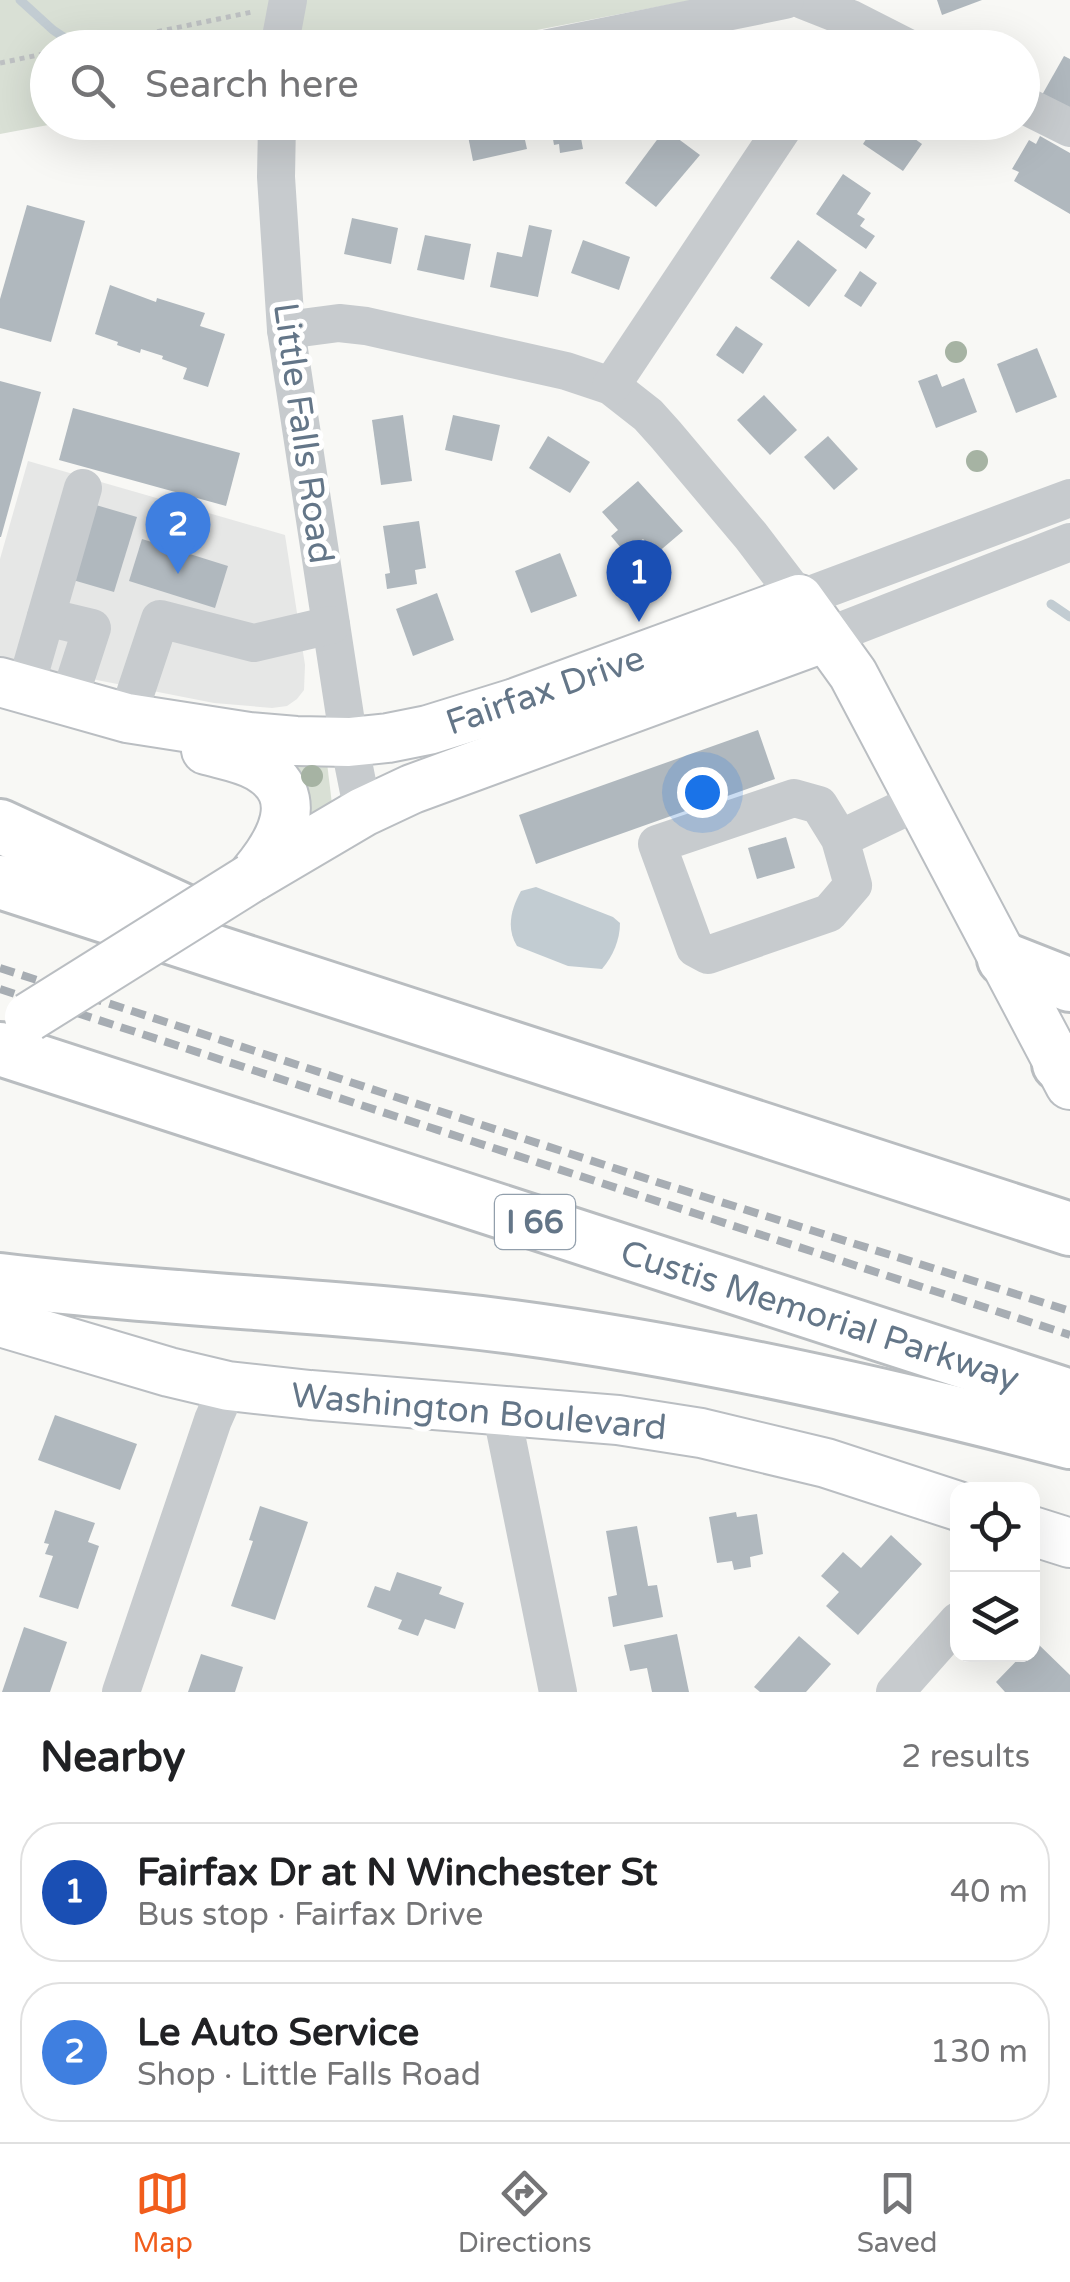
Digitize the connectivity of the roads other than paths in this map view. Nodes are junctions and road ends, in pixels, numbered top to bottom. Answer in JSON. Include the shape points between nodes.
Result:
{"nodes":[{"id":1,"x":785,"y":0,"type":"edge"},
{"id":2,"x":803,"y":0,"type":"edge"},
{"id":3,"x":288,"y":3,"type":"edge"},
{"id":4,"x":283,"y":30,"type":"edge"},
{"id":5,"x":637,"y":30,"type":"edge"},
{"id":6,"x":838,"y":30,"type":"edge"},
{"id":7,"x":1040,"y":113,"type":"edge"},
{"id":8,"x":1070,"y":128,"type":"edge"},
{"id":9,"x":277,"y":140,"type":"edge"},
{"id":10,"x":775,"y":140,"type":"edge"},
{"id":11,"x":286,"y":330,"type":"junction"},
{"id":12,"x":611,"y":386,"type":"junction"},
{"id":13,"x":83,"y":488,"type":"dead end"},
{"id":14,"x":1070,"y":498,"type":"edge"},
{"id":15,"x":1070,"y":542,"type":"edge"},
{"id":16,"x":812,"y":618,"type":"junction"},
{"id":17,"x":331,"y":624,"type":"junction"},
{"id":18,"x":31,"y":691,"type":"edge"},
{"id":19,"x":127,"y":718,"type":"junction"},
{"id":20,"x":349,"y":742,"type":"junction"},
{"id":21,"x":920,"y":800,"type":"junction"},
{"id":22,"x":363,"y":812,"type":"junction"},
{"id":23,"x":0,"y":826,"type":"edge"},
{"id":24,"x":840,"y":839,"type":"junction"},
{"id":25,"x":251,"y":878,"type":"junction"},
{"id":26,"x":0,"y":882,"type":"edge"},
{"id":27,"x":1004,"y":959,"type":"junction"},
{"id":28,"x":1070,"y":985,"type":"edge"},
{"id":29,"x":432,"y":1021,"type":"junction"},
{"id":30,"x":0,"y":1036,"type":"edge"},
{"id":31,"x":0,"y":1049,"type":"edge"},
{"id":32,"x":1066,"y":1069,"type":"edge"},
{"id":33,"x":1070,"y":1229,"type":"edge"},
{"id":34,"x":0,"y":1280,"type":"edge"},
{"id":35,"x":0,"y":1322,"type":"edge"},
{"id":36,"x":228,"y":1386,"type":"junction"},
{"id":37,"x":1070,"y":1396,"type":"edge"},
{"id":38,"x":501,"y":1410,"type":"junction"},
{"id":39,"x":1070,"y":1442,"type":"edge"},
{"id":40,"x":950,"y":1503,"type":"edge"},
{"id":41,"x":950,"y":1630,"type":"edge"},
{"id":42,"x":120,"y":1692,"type":"edge"},
{"id":43,"x":558,"y":1692,"type":"edge"},
{"id":44,"x":895,"y":1692,"type":"edge"}],
"edges":[{"from":1,"to":5,"type":"street"},
{"from":2,"to":6,"type":"street"},
{"from":3,"to":4,"type":"street"},
{"from":7,"to":8,"type":"street"},
{"from":9,"to":11,"type":"street","name":"Little Falls Road"},
{"from":10,"to":12,"type":"street"},
{"from":11,"to":12,"type":"street","via":[[366,326]]},
{"from":11,"to":17,"type":"street","name":"Little Falls Road"},
{"from":12,"to":16,"type":"street","via":[[666,435]]},
{"from":13,"to":18,"type":"street","via":[[46,617],[92,628]]},
{"from":14,"to":16,"type":"street","name":"Fairfax Drive"},
{"from":15,"to":16,"type":"street","name":"Fairfax Drive"},
{"from":16,"to":20,"type":"main road","name":"Fairfax Drive","via":[[428,730]]},
{"from":16,"to":21,"type":"main road","via":[[853,674]]},
{"from":16,"to":22,"type":"main road","name":"Fairfax Drive"},
{"from":17,"to":19,"type":"street","via":[[254,644],[160,619]]},
{"from":17,"to":20,"type":"street","name":"Little Falls Road"},
{"from":18,"to":19,"type":"main road","name":"Fairfax Drive"},
{"from":19,"to":20,"type":"main road","name":"Fairfax Drive","via":[[249,737]]},
{"from":19,"to":25,"type":"main road","via":[[248,762],[275,781],[286,806],[284,826]]},
{"from":20,"to":22,"type":"street","name":"Little Falls Road"},
{"from":21,"to":24,"type":"street"},
{"from":21,"to":27,"type":"main road"},
{"from":22,"to":25,"type":"main road","name":"Fairfax Drive"},
{"from":23,"to":29,"type":"highway"},
{"from":24,"to":24,"type":"street","via":[[819,805],[794,798],[658,844],[695,948],[708,955],[829,913],[853,885]]},
{"from":25,"to":30,"type":"main road","name":"Fairfax Drive","bridge":true},
{"from":26,"to":29,"type":"highway"},
{"from":27,"to":28,"type":"highway"},
{"from":27,"to":32,"type":"main road"},
{"from":29,"to":33,"type":"highway"},
{"from":31,"to":37,"type":"highway","name":"Custis Memorial Parkway","number":"I 66"},
{"from":34,"to":39,"type":"highway","via":[[409,1316],[622,1343],[827,1383]]},
{"from":35,"to":36,"type":"main road","name":"Washington Boulevard"},
{"from":36,"to":38,"type":"main road","name":"Washington Boulevard"},
{"from":36,"to":42,"type":"street"},
{"from":38,"to":40,"type":"main road","name":"Washington Boulevard","via":[[700,1433],[826,1463]]},
{"from":38,"to":43,"type":"street"},
{"from":41,"to":44,"type":"street"}]}
